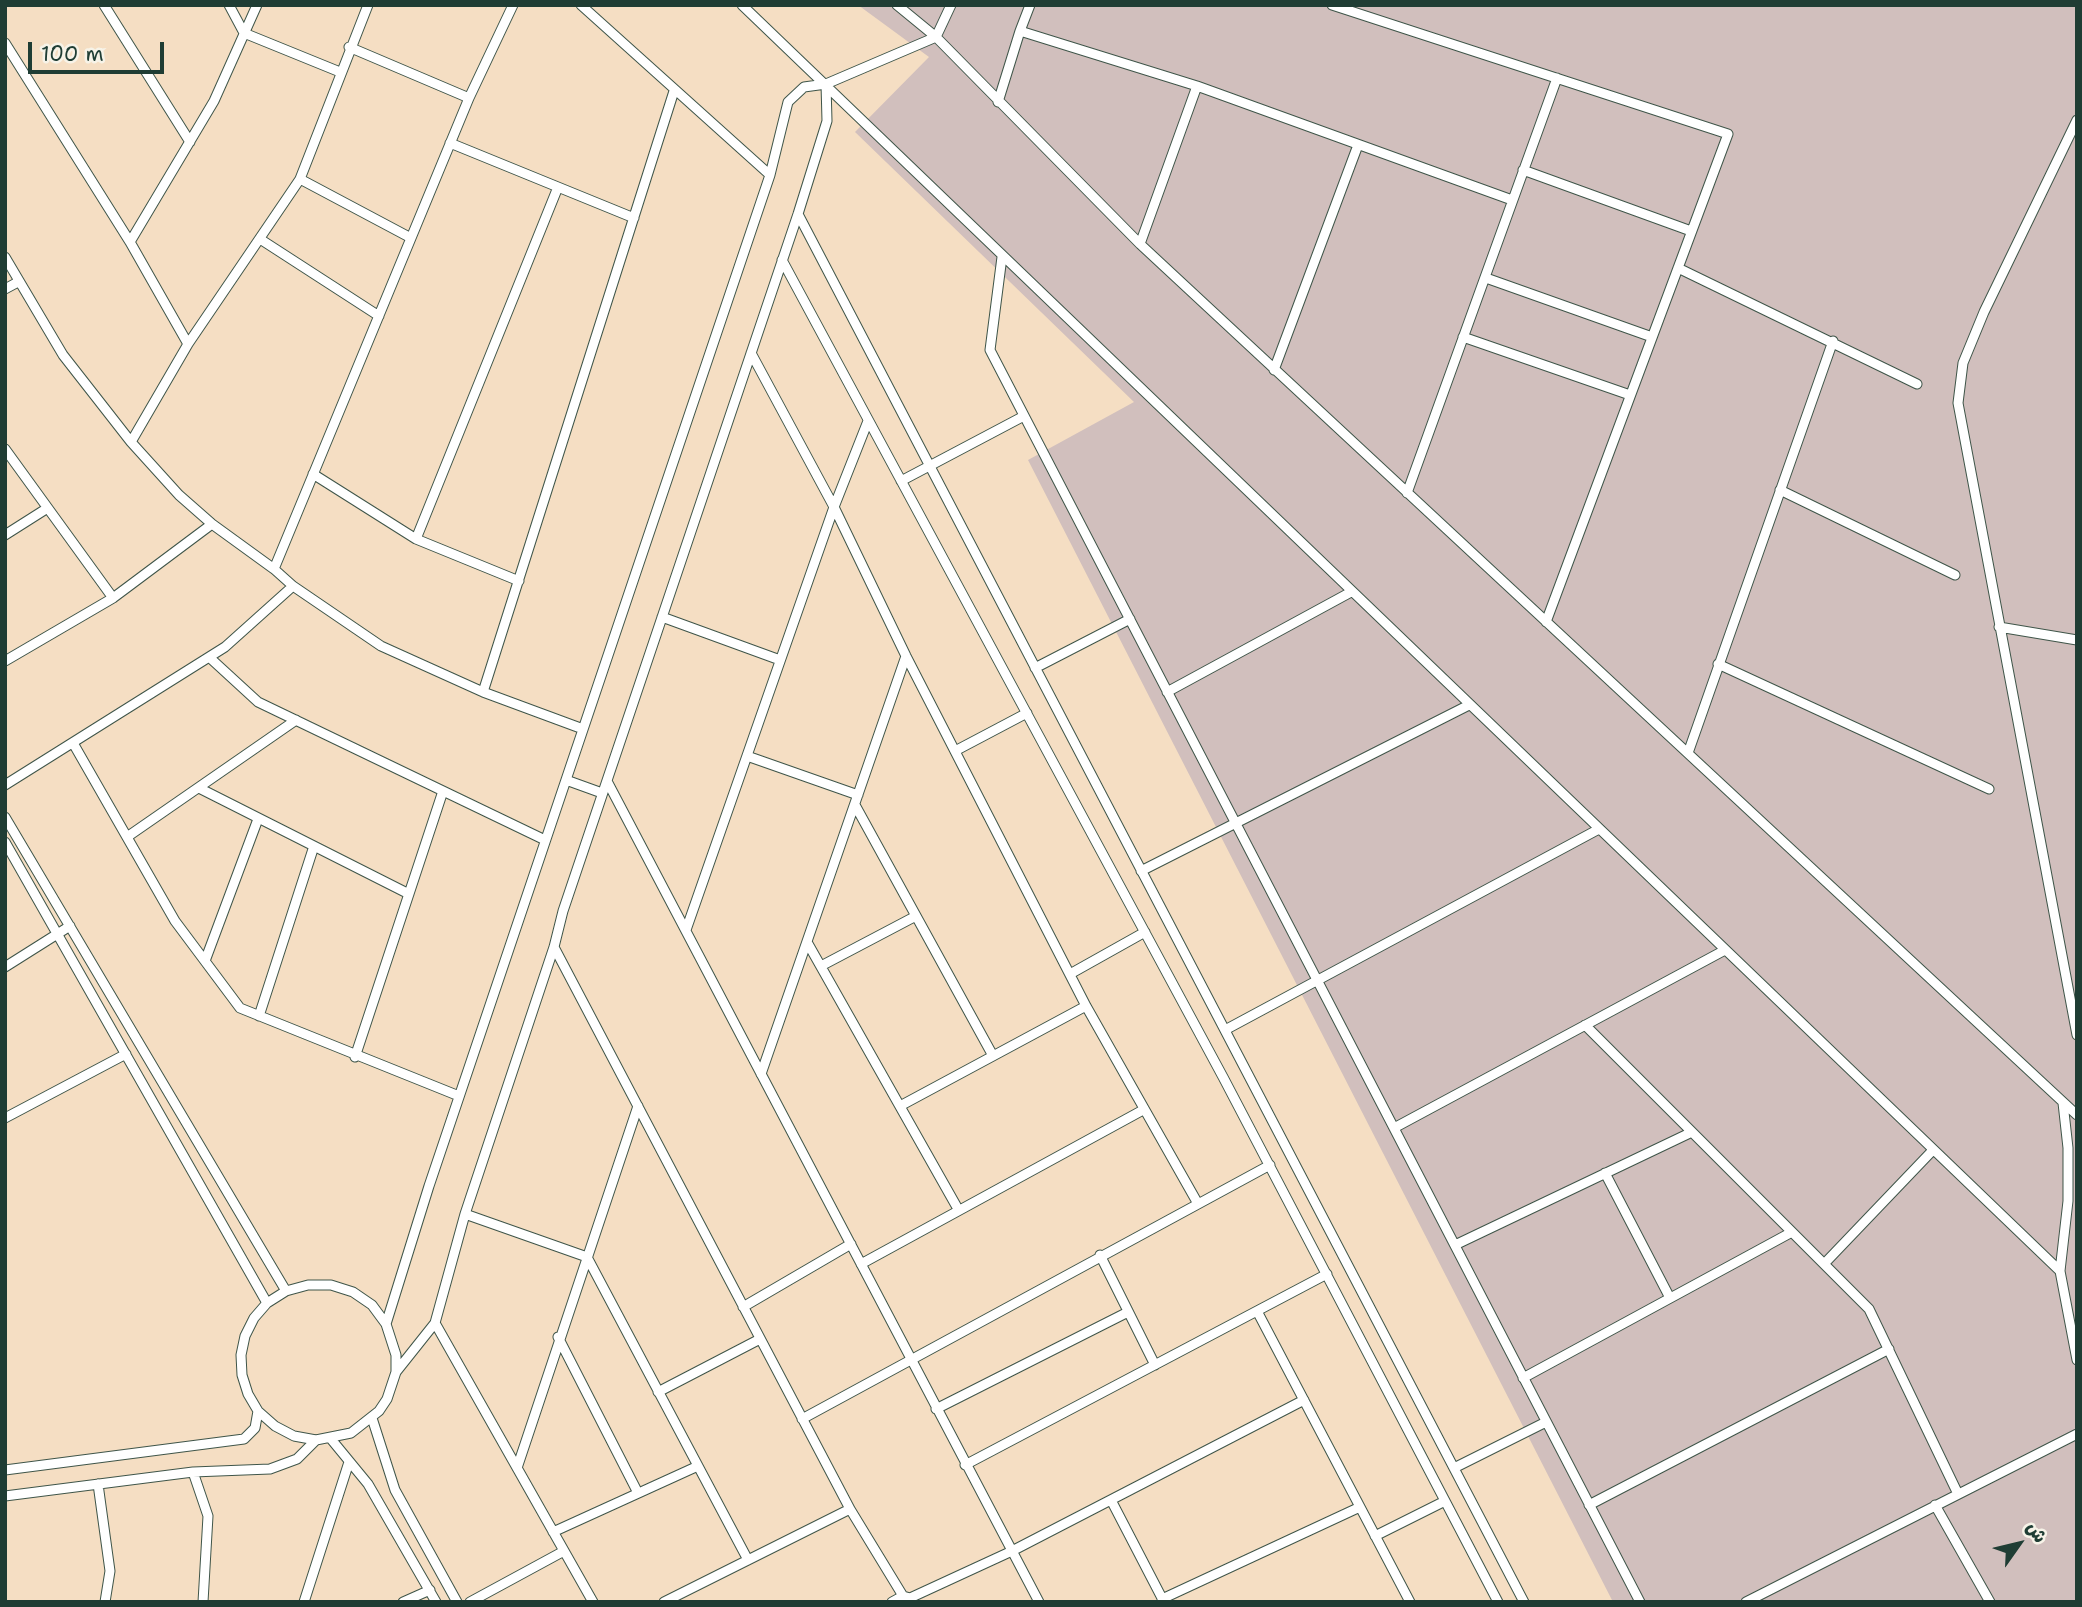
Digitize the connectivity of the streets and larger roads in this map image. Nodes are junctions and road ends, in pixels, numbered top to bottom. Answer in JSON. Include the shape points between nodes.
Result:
{"nodes":[{"id":1,"x":104,"y":5,"type":"edge"},
{"id":2,"x":229,"y":5,"type":"edge"},
{"id":3,"x":257,"y":5,"type":"edge"},
{"id":4,"x":368,"y":5,"type":"edge"},
{"id":5,"x":513,"y":5,"type":"edge"},
{"id":6,"x":581,"y":5,"type":"edge"},
{"id":7,"x":742,"y":5,"type":"edge"},
{"id":8,"x":897,"y":5,"type":"edge"},
{"id":9,"x":951,"y":5,"type":"edge"},
{"id":10,"x":1030,"y":5,"type":"edge"},
{"id":11,"x":1332,"y":5,"type":"edge"},
{"id":12,"x":1020,"y":31,"type":"junction"},
{"id":13,"x":244,"y":33,"type":"junction"},
{"id":14,"x":936,"y":37,"type":"junction"},
{"id":15,"x":5,"y":43,"type":"edge"},
{"id":16,"x":349,"y":47,"type":"junction"},
{"id":17,"x":340,"y":72,"type":"junction"},
{"id":18,"x":1557,"y":78,"type":"junction"},
{"id":19,"x":826,"y":84,"type":"junction"},
{"id":20,"x":1197,"y":86,"type":"junction"},
{"id":21,"x":674,"y":91,"type":"junction"},
{"id":22,"x":469,"y":98,"type":"junction"},
{"id":23,"x":998,"y":102,"type":"junction"},
{"id":24,"x":2077,"y":120,"type":"edge"},
{"id":25,"x":190,"y":142,"type":"junction"},
{"id":26,"x":450,"y":143,"type":"junction"},
{"id":27,"x":1358,"y":145,"type":"junction"},
{"id":28,"x":1524,"y":170,"type":"junction"},
{"id":29,"x":770,"y":174,"type":"junction"},
{"id":30,"x":300,"y":179,"type":"junction"},
{"id":31,"x":558,"y":187,"type":"junction"},
{"id":32,"x":1513,"y":200,"type":"junction"},
{"id":33,"x":797,"y":214,"type":"junction"},
{"id":34,"x":634,"y":218,"type":"junction"},
{"id":35,"x":1691,"y":231,"type":"junction"},
{"id":36,"x":411,"y":238,"type":"junction"},
{"id":37,"x":260,"y":239,"type":"junction"},
{"id":38,"x":130,"y":242,"type":"junction"},
{"id":39,"x":1140,"y":244,"type":"junction"},
{"id":40,"x":5,"y":257,"type":"edge"},
{"id":41,"x":1002,"y":257,"type":"junction"},
{"id":42,"x":782,"y":260,"type":"junction"},
{"id":43,"x":1678,"y":268,"type":"junction"},
{"id":44,"x":1486,"y":278,"type":"junction"},
{"id":45,"x":18,"y":282,"type":"junction"},
{"id":46,"x":5,"y":289,"type":"edge"},
{"id":47,"x":379,"y":316,"type":"junction"},
{"id":48,"x":1463,"y":337,"type":"junction"},
{"id":49,"x":1652,"y":337,"type":"junction"},
{"id":50,"x":1832,"y":341,"type":"junction"},
{"id":51,"x":188,"y":344,"type":"junction"},
{"id":52,"x":751,"y":353,"type":"junction"},
{"id":53,"x":1274,"y":370,"type":"junction"},
{"id":54,"x":1917,"y":384,"type":"dead end"},
{"id":55,"x":1630,"y":395,"type":"junction"},
{"id":56,"x":1024,"y":416,"type":"junction"},
{"id":57,"x":869,"y":421,"type":"junction"},
{"id":58,"x":131,"y":442,"type":"junction"},
{"id":59,"x":5,"y":449,"type":"edge"},
{"id":60,"x":929,"y":465,"type":"junction"},
{"id":61,"x":313,"y":474,"type":"junction"},
{"id":62,"x":901,"y":481,"type":"junction"},
{"id":63,"x":1780,"y":491,"type":"junction"},
{"id":64,"x":1407,"y":493,"type":"junction"},
{"id":65,"x":834,"y":508,"type":"junction"},
{"id":66,"x":46,"y":509,"type":"junction"},
{"id":67,"x":212,"y":524,"type":"junction"},
{"id":68,"x":5,"y":535,"type":"edge"},
{"id":69,"x":416,"y":539,"type":"junction"},
{"id":70,"x":274,"y":569,"type":"junction"},
{"id":71,"x":1955,"y":575,"type":"dead end"},
{"id":72,"x":519,"y":581,"type":"junction"},
{"id":73,"x":293,"y":586,"type":"junction"},
{"id":74,"x":1351,"y":592,"type":"junction"},
{"id":75,"x":113,"y":598,"type":"junction"},
{"id":76,"x":662,"y":617,"type":"junction"},
{"id":77,"x":1130,"y":619,"type":"junction"},
{"id":78,"x":1546,"y":622,"type":"junction"},
{"id":79,"x":1999,"y":627,"type":"junction"},
{"id":80,"x":2077,"y":640,"type":"edge"},
{"id":81,"x":906,"y":656,"type":"junction"},
{"id":82,"x":209,"y":657,"type":"junction"},
{"id":83,"x":780,"y":660,"type":"junction"},
{"id":84,"x":5,"y":662,"type":"edge"},
{"id":85,"x":1718,"y":664,"type":"junction"},
{"id":86,"x":1035,"y":668,"type":"junction"},
{"id":87,"x":483,"y":692,"type":"junction"},
{"id":88,"x":1167,"y":692,"type":"junction"},
{"id":89,"x":1469,"y":705,"type":"junction"},
{"id":90,"x":1027,"y":713,"type":"junction"},
{"id":91,"x":296,"y":720,"type":"junction"},
{"id":92,"x":583,"y":729,"type":"junction"},
{"id":93,"x":73,"y":743,"type":"junction"},
{"id":94,"x":954,"y":751,"type":"junction"},
{"id":95,"x":1688,"y":753,"type":"junction"},
{"id":96,"x":747,"y":756,"type":"junction"},
{"id":97,"x":566,"y":780,"type":"junction"},
{"id":98,"x":607,"y":780,"type":"junction"},
{"id":99,"x":5,"y":785,"type":"edge"},
{"id":100,"x":199,"y":788,"type":"junction"},
{"id":101,"x":1989,"y":789,"type":"dead end"},
{"id":102,"x":443,"y":791,"type":"junction"},
{"id":103,"x":603,"y":793,"type":"junction"},
{"id":104,"x":857,"y":800,"type":"junction"},
{"id":105,"x":5,"y":817,"type":"edge"},
{"id":106,"x":258,"y":818,"type":"junction"},
{"id":107,"x":1236,"y":823,"type":"junction"},
{"id":108,"x":1599,"y":829,"type":"junction"},
{"id":109,"x":127,"y":837,"type":"junction"},
{"id":110,"x":545,"y":840,"type":"junction"},
{"id":111,"x":5,"y":842,"type":"edge"},
{"id":112,"x":314,"y":846,"type":"junction"},
{"id":113,"x":1141,"y":871,"type":"junction"},
{"id":114,"x":409,"y":894,"type":"junction"},
{"id":115,"x":916,"y":916,"type":"junction"},
{"id":116,"x":70,"y":926,"type":"junction"},
{"id":117,"x":685,"y":930,"type":"junction"},
{"id":118,"x":1145,"y":932,"type":"junction"},
{"id":119,"x":58,"y":934,"type":"junction"},
{"id":120,"x":807,"y":942,"type":"junction"},
{"id":121,"x":554,"y":947,"type":"junction"},
{"id":122,"x":1725,"y":950,"type":"junction"},
{"id":123,"x":205,"y":961,"type":"junction"},
{"id":124,"x":821,"y":966,"type":"junction"},
{"id":125,"x":5,"y":967,"type":"edge"},
{"id":126,"x":1070,"y":974,"type":"junction"},
{"id":127,"x":1318,"y":981,"type":"junction"},
{"id":128,"x":1086,"y":1006,"type":"junction"},
{"id":129,"x":259,"y":1016,"type":"junction"},
{"id":130,"x":1585,"y":1026,"type":"junction"},
{"id":131,"x":1225,"y":1030,"type":"junction"},
{"id":132,"x":2077,"y":1035,"type":"edge"},
{"id":133,"x":992,"y":1054,"type":"junction"},
{"id":134,"x":126,"y":1055,"type":"junction"},
{"id":135,"x":355,"y":1057,"type":"junction"},
{"id":136,"x":761,"y":1074,"type":"junction"},
{"id":137,"x":459,"y":1096,"type":"junction"},
{"id":138,"x":2063,"y":1102,"type":"junction"},
{"id":139,"x":638,"y":1106,"type":"junction"},
{"id":140,"x":900,"y":1106,"type":"junction"},
{"id":141,"x":1143,"y":1111,"type":"junction"},
{"id":142,"x":2077,"y":1115,"type":"edge"},
{"id":143,"x":5,"y":1118,"type":"edge"},
{"id":144,"x":1394,"y":1129,"type":"junction"},
{"id":145,"x":1692,"y":1132,"type":"junction"},
{"id":146,"x":1933,"y":1150,"type":"junction"},
{"id":147,"x":1270,"y":1165,"type":"junction"},
{"id":148,"x":1605,"y":1173,"type":"junction"},
{"id":149,"x":1197,"y":1202,"type":"junction"},
{"id":150,"x":958,"y":1209,"type":"junction"},
{"id":151,"x":465,"y":1214,"type":"junction"},
{"id":152,"x":1792,"y":1232,"type":"junction"},
{"id":153,"x":851,"y":1244,"type":"junction"},
{"id":154,"x":1455,"y":1245,"type":"junction"},
{"id":155,"x":1100,"y":1255,"type":"junction"},
{"id":156,"x":587,"y":1258,"type":"junction"},
{"id":157,"x":861,"y":1264,"type":"junction"},
{"id":158,"x":1824,"y":1264,"type":"junction"},
{"id":159,"x":2060,"y":1272,"type":"junction"},
{"id":160,"x":1327,"y":1275,"type":"junction"},
{"id":161,"x":286,"y":1291,"type":"junction"},
{"id":162,"x":1670,"y":1298,"type":"junction"},
{"id":163,"x":267,"y":1303,"type":"junction"},
{"id":164,"x":743,"y":1307,"type":"junction"},
{"id":165,"x":1257,"y":1311,"type":"junction"},
{"id":166,"x":1128,"y":1312,"type":"junction"},
{"id":167,"x":435,"y":1323,"type":"junction"},
{"id":168,"x":386,"y":1324,"type":"junction"},
{"id":169,"x":558,"y":1337,"type":"junction"},
{"id":170,"x":760,"y":1339,"type":"junction"},
{"id":171,"x":1889,"y":1349,"type":"junction"},
{"id":172,"x":910,"y":1359,"type":"junction"},
{"id":173,"x":2077,"y":1360,"type":"edge"},
{"id":174,"x":1155,"y":1365,"type":"junction"},
{"id":175,"x":396,"y":1372,"type":"junction"},
{"id":176,"x":1523,"y":1378,"type":"junction"},
{"id":177,"x":658,"y":1392,"type":"junction"},
{"id":178,"x":1304,"y":1400,"type":"junction"},
{"id":179,"x":936,"y":1409,"type":"junction"},
{"id":180,"x":258,"y":1411,"type":"junction"},
{"id":181,"x":372,"y":1418,"type":"junction"},
{"id":182,"x":802,"y":1419,"type":"junction"},
{"id":183,"x":1546,"y":1422,"type":"junction"},
{"id":184,"x":2077,"y":1434,"type":"edge"},
{"id":185,"x":331,"y":1439,"type":"junction"},
{"id":186,"x":316,"y":1440,"type":"junction"},
{"id":187,"x":349,"y":1462,"type":"junction"},
{"id":188,"x":965,"y":1465,"type":"junction"},
{"id":189,"x":698,"y":1466,"type":"junction"},
{"id":190,"x":517,"y":1468,"type":"junction"},
{"id":191,"x":1454,"y":1468,"type":"junction"},
{"id":192,"x":5,"y":1469,"type":"edge"},
{"id":193,"x":193,"y":1472,"type":"junction"},
{"id":194,"x":98,"y":1484,"type":"junction"},
{"id":195,"x":638,"y":1493,"type":"junction"},
{"id":196,"x":1958,"y":1494,"type":"junction"},
{"id":197,"x":5,"y":1496,"type":"edge"},
{"id":198,"x":1111,"y":1500,"type":"junction"},
{"id":199,"x":1445,"y":1501,"type":"junction"},
{"id":200,"x":1589,"y":1505,"type":"junction"},
{"id":201,"x":1936,"y":1505,"type":"junction"},
{"id":202,"x":1360,"y":1507,"type":"junction"},
{"id":203,"x":850,"y":1509,"type":"junction"},
{"id":204,"x":553,"y":1532,"type":"junction"},
{"id":205,"x":1375,"y":1536,"type":"junction"},
{"id":206,"x":564,"y":1551,"type":"junction"},
{"id":207,"x":1012,"y":1551,"type":"junction"},
{"id":208,"x":748,"y":1560,"type":"junction"},
{"id":209,"x":430,"y":1590,"type":"junction"},
{"id":210,"x":908,"y":1599,"type":"edge"},
{"id":211,"x":1163,"y":1600,"type":"edge"},
{"id":212,"x":105,"y":1602,"type":"edge"},
{"id":213,"x":203,"y":1602,"type":"edge"},
{"id":214,"x":304,"y":1602,"type":"edge"},
{"id":215,"x":403,"y":1602,"type":"edge"},
{"id":216,"x":436,"y":1602,"type":"edge"},
{"id":217,"x":457,"y":1602,"type":"edge"},
{"id":218,"x":470,"y":1602,"type":"edge"},
{"id":219,"x":593,"y":1602,"type":"edge"},
{"id":220,"x":664,"y":1602,"type":"edge"},
{"id":221,"x":892,"y":1602,"type":"edge"},
{"id":222,"x":1039,"y":1602,"type":"edge"},
{"id":223,"x":1410,"y":1602,"type":"edge"},
{"id":224,"x":1498,"y":1602,"type":"edge"},
{"id":225,"x":1524,"y":1602,"type":"edge"},
{"id":226,"x":1640,"y":1602,"type":"edge"},
{"id":227,"x":1746,"y":1602,"type":"edge"},
{"id":228,"x":1990,"y":1602,"type":"edge"}],
"edges":[{"from":1,"to":25,"type":"street"},
{"from":2,"to":13,"type":"street"},
{"from":3,"to":13,"type":"street"},
{"from":4,"to":16,"type":"street"},
{"from":5,"to":22,"type":"street"},
{"from":6,"to":21,"type":"street"},
{"from":7,"to":19,"type":"street"},
{"from":8,"to":14,"type":"street"},
{"from":9,"to":14,"type":"street"},
{"from":10,"to":12,"type":"street"},
{"from":11,"to":18,"type":"street"},
{"from":12,"to":20,"type":"street"},
{"from":12,"to":23,"type":"street"},
{"from":13,"to":17,"type":"street"},
{"from":13,"to":25,"type":"street"},
{"from":14,"to":19,"type":"street"},
{"from":14,"to":23,"type":"street"},
{"from":15,"to":38,"type":"street"},
{"from":16,"to":17,"type":"street"},
{"from":16,"to":22,"type":"street"},
{"from":17,"to":30,"type":"street"},
{"from":18,"to":28,"type":"street"},
{"from":18,"to":35,"type":"street","via":[[1728,134]]},
{"from":19,"to":29,"type":"street","via":[[804,87],[788,102]]},
{"from":19,"to":33,"type":"street","via":[[827,121]]},
{"from":19,"to":41,"type":"street"},
{"from":20,"to":27,"type":"street"},
{"from":20,"to":39,"type":"street"},
{"from":21,"to":29,"type":"street"},
{"from":21,"to":34,"type":"street"},
{"from":22,"to":26,"type":"street"},
{"from":23,"to":39,"type":"street"},
{"from":24,"to":79,"type":"street","via":[[1963,363],[1958,403]]},
{"from":25,"to":38,"type":"street"},
{"from":26,"to":31,"type":"street"},
{"from":26,"to":36,"type":"street"},
{"from":27,"to":32,"type":"street"},
{"from":27,"to":53,"type":"street"},
{"from":28,"to":32,"type":"street"},
{"from":28,"to":35,"type":"street"},
{"from":29,"to":92,"type":"street"},
{"from":30,"to":36,"type":"street"},
{"from":30,"to":37,"type":"street"},
{"from":31,"to":34,"type":"street"},
{"from":31,"to":69,"type":"street"},
{"from":32,"to":44,"type":"street"},
{"from":33,"to":42,"type":"street"},
{"from":33,"to":60,"type":"street"},
{"from":34,"to":72,"type":"street"},
{"from":35,"to":43,"type":"street"},
{"from":36,"to":47,"type":"street"},
{"from":37,"to":47,"type":"street"},
{"from":37,"to":51,"type":"street"},
{"from":38,"to":51,"type":"street"},
{"from":39,"to":53,"type":"street"},
{"from":40,"to":45,"type":"street"},
{"from":41,"to":56,"type":"street","via":[[990,350]]},
{"from":41,"to":74,"type":"street"},
{"from":42,"to":52,"type":"street"},
{"from":42,"to":57,"type":"street"},
{"from":43,"to":49,"type":"street"},
{"from":43,"to":50,"type":"street"},
{"from":44,"to":48,"type":"street"},
{"from":44,"to":49,"type":"street"},
{"from":45,"to":46,"type":"street"},
{"from":45,"to":58,"type":"street","via":[[64,355]]},
{"from":47,"to":61,"type":"street"},
{"from":48,"to":55,"type":"street"},
{"from":48,"to":64,"type":"street"},
{"from":49,"to":55,"type":"street"},
{"from":50,"to":54,"type":"street"},
{"from":50,"to":63,"type":"street"},
{"from":51,"to":58,"type":"street"},
{"from":52,"to":65,"type":"street"},
{"from":52,"to":76,"type":"street"},
{"from":53,"to":64,"type":"street"},
{"from":55,"to":78,"type":"street"},
{"from":56,"to":60,"type":"street"},
{"from":56,"to":77,"type":"street"},
{"from":57,"to":62,"type":"street"},
{"from":57,"to":65,"type":"street"},
{"from":58,"to":67,"type":"street"},
{"from":59,"to":66,"type":"street"},
{"from":60,"to":62,"type":"street"},
{"from":60,"to":86,"type":"street"},
{"from":61,"to":69,"type":"street"},
{"from":61,"to":70,"type":"street"},
{"from":62,"to":90,"type":"street"},
{"from":63,"to":71,"type":"street"},
{"from":63,"to":85,"type":"street"},
{"from":64,"to":78,"type":"street"},
{"from":65,"to":81,"type":"street"},
{"from":65,"to":83,"type":"street"},
{"from":66,"to":68,"type":"street"},
{"from":66,"to":75,"type":"street"},
{"from":67,"to":70,"type":"street"},
{"from":67,"to":75,"type":"street"},
{"from":69,"to":72,"type":"street"},
{"from":70,"to":73,"type":"street"},
{"from":72,"to":87,"type":"street"},
{"from":73,"to":82,"type":"street"},
{"from":73,"to":87,"type":"street","via":[[381,646]]},
{"from":74,"to":88,"type":"street"},
{"from":74,"to":89,"type":"street"},
{"from":75,"to":84,"type":"street"},
{"from":76,"to":83,"type":"street"},
{"from":76,"to":98,"type":"street"},
{"from":77,"to":86,"type":"street"},
{"from":77,"to":88,"type":"street"},
{"from":78,"to":95,"type":"street"},
{"from":79,"to":80,"type":"street"},
{"from":79,"to":132,"type":"street"},
{"from":81,"to":94,"type":"street"},
{"from":81,"to":104,"type":"street"},
{"from":82,"to":91,"type":"street","via":[[258,702]]},
{"from":82,"to":93,"type":"street"},
{"from":83,"to":96,"type":"street"},
{"from":85,"to":95,"type":"street"},
{"from":85,"to":101,"type":"street"},
{"from":86,"to":113,"type":"street"},
{"from":87,"to":92,"type":"street"},
{"from":88,"to":107,"type":"street"},
{"from":89,"to":107,"type":"street"},
{"from":89,"to":108,"type":"street"},
{"from":90,"to":94,"type":"street"},
{"from":90,"to":118,"type":"street"},
{"from":91,"to":100,"type":"street"},
{"from":91,"to":102,"type":"street"},
{"from":92,"to":97,"type":"street"},
{"from":93,"to":99,"type":"street"},
{"from":93,"to":109,"type":"street"},
{"from":94,"to":126,"type":"street"},
{"from":95,"to":138,"type":"street"},
{"from":96,"to":104,"type":"street"},
{"from":96,"to":117,"type":"street"},
{"from":97,"to":103,"type":"street"},
{"from":97,"to":110,"type":"street"},
{"from":98,"to":103,"type":"street"},
{"from":98,"to":117,"type":"street"},
{"from":100,"to":106,"type":"street"},
{"from":100,"to":109,"type":"street"},
{"from":102,"to":110,"type":"street"},
{"from":102,"to":114,"type":"street"},
{"from":103,"to":121,"type":"street"},
{"from":104,"to":115,"type":"street"},
{"from":104,"to":120,"type":"street"},
{"from":105,"to":116,"type":"street"},
{"from":106,"to":112,"type":"street"},
{"from":106,"to":123,"type":"street"},
{"from":107,"to":113,"type":"street"},
{"from":107,"to":127,"type":"street"},
{"from":108,"to":122,"type":"street"},
{"from":108,"to":127,"type":"street"},
{"from":109,"to":123,"type":"street","via":[[175,921]]},
{"from":110,"to":137,"type":"street"},
{"from":111,"to":119,"type":"street"},
{"from":112,"to":114,"type":"street"},
{"from":112,"to":129,"type":"street"},
{"from":113,"to":131,"type":"street"},
{"from":114,"to":135,"type":"street"},
{"from":115,"to":124,"type":"street"},
{"from":115,"to":133,"type":"street"},
{"from":116,"to":119,"type":"street"},
{"from":116,"to":161,"type":"street"},
{"from":117,"to":136,"type":"street"},
{"from":118,"to":126,"type":"street"},
{"from":118,"to":147,"type":"street"},
{"from":119,"to":125,"type":"street"},
{"from":119,"to":134,"type":"street"},
{"from":120,"to":124,"type":"street"},
{"from":120,"to":136,"type":"street"},
{"from":121,"to":139,"type":"street"},
{"from":121,"to":151,"type":"street"},
{"from":122,"to":130,"type":"street"},
{"from":122,"to":146,"type":"street"},
{"from":123,"to":129,"type":"street","via":[[240,1008]]},
{"from":124,"to":140,"type":"street"},
{"from":126,"to":128,"type":"street"},
{"from":127,"to":131,"type":"street"},
{"from":127,"to":144,"type":"street"},
{"from":128,"to":133,"type":"street"},
{"from":128,"to":141,"type":"street"},
{"from":129,"to":135,"type":"street"},
{"from":130,"to":144,"type":"street"},
{"from":130,"to":145,"type":"street"},
{"from":131,"to":191,"type":"street"},
{"from":133,"to":140,"type":"street"},
{"from":134,"to":143,"type":"street"},
{"from":134,"to":163,"type":"street"},
{"from":135,"to":137,"type":"street"},
{"from":136,"to":153,"type":"street"},
{"from":137,"to":168,"type":"street"},
{"from":138,"to":142,"type":"street"},
{"from":138,"to":159,"type":"street","via":[[2068,1201]]},
{"from":139,"to":156,"type":"street"},
{"from":139,"to":164,"type":"street"},
{"from":140,"to":150,"type":"street"},
{"from":141,"to":149,"type":"street"},
{"from":141,"to":150,"type":"street"},
{"from":144,"to":154,"type":"street"},
{"from":145,"to":148,"type":"street"},
{"from":145,"to":152,"type":"street"},
{"from":146,"to":158,"type":"street"},
{"from":146,"to":159,"type":"street"},
{"from":147,"to":149,"type":"street"},
{"from":147,"to":160,"type":"street"},
{"from":148,"to":154,"type":"street"},
{"from":148,"to":162,"type":"street"},
{"from":149,"to":155,"type":"street"},
{"from":150,"to":157,"type":"street"},
{"from":151,"to":156,"type":"street"},
{"from":151,"to":167,"type":"street"},
{"from":152,"to":158,"type":"street"},
{"from":152,"to":162,"type":"street"},
{"from":153,"to":157,"type":"street"},
{"from":153,"to":164,"type":"street"},
{"from":154,"to":176,"type":"street"},
{"from":155,"to":166,"type":"street"},
{"from":155,"to":172,"type":"street"},
{"from":156,"to":169,"type":"street"},
{"from":156,"to":177,"type":"street"},
{"from":157,"to":172,"type":"street"},
{"from":158,"to":171,"type":"street","via":[[1870,1309]]},
{"from":159,"to":173,"type":"street"},
{"from":160,"to":165,"type":"street"},
{"from":160,"to":199,"type":"street"},
{"from":161,"to":163,"type":"street"},
{"from":161,"to":168,"type":"street","via":[[308,1285],[342,1289],[372,1305]]},
{"from":162,"to":176,"type":"street"},
{"from":163,"to":180,"type":"street","via":[[249,1327],[241,1355],[242,1375]]},
{"from":164,"to":170,"type":"street"},
{"from":165,"to":174,"type":"street"},
{"from":165,"to":178,"type":"street"},
{"from":166,"to":174,"type":"street"},
{"from":166,"to":179,"type":"street"},
{"from":167,"to":175,"type":"street"},
{"from":167,"to":190,"type":"street"},
{"from":168,"to":175,"type":"street"},
{"from":169,"to":190,"type":"street"},
{"from":169,"to":195,"type":"street"},
{"from":170,"to":177,"type":"street"},
{"from":170,"to":182,"type":"street"},
{"from":171,"to":196,"type":"street"},
{"from":171,"to":200,"type":"street"},
{"from":172,"to":179,"type":"street"},
{"from":172,"to":182,"type":"street"},
{"from":174,"to":188,"type":"street"},
{"from":175,"to":181,"type":"street","via":[[387,1399]]},
{"from":176,"to":183,"type":"street"},
{"from":177,"to":189,"type":"street"},
{"from":178,"to":198,"type":"street"},
{"from":178,"to":202,"type":"street"},
{"from":179,"to":188,"type":"street"},
{"from":180,"to":186,"type":"street","via":[[285,1431]]},
{"from":180,"to":192,"type":"street","via":[[256,1428],[244,1439]]},
{"from":181,"to":185,"type":"street","via":[[351,1433]]},
{"from":181,"to":217,"type":"street","via":[[395,1490]]},
{"from":182,"to":203,"type":"street"},
{"from":183,"to":191,"type":"street"},
{"from":183,"to":200,"type":"street"},
{"from":184,"to":196,"type":"street"},
{"from":185,"to":186,"type":"street"},
{"from":185,"to":187,"type":"street"},
{"from":186,"to":193,"type":"street","via":[[298,1459],[270,1469]]},
{"from":187,"to":209,"type":"street","via":[[368,1484]]},
{"from":187,"to":214,"type":"street"},
{"from":188,"to":207,"type":"street"},
{"from":189,"to":195,"type":"street"},
{"from":189,"to":208,"type":"street"},
{"from":190,"to":204,"type":"street"},
{"from":191,"to":225,"type":"street"},
{"from":193,"to":194,"type":"street"},
{"from":193,"to":213,"type":"street","via":[[208,1516]]},
{"from":194,"to":197,"type":"street"},
{"from":194,"to":212,"type":"street","via":[[110,1571]]},
{"from":195,"to":204,"type":"street"},
{"from":196,"to":201,"type":"street"},
{"from":198,"to":207,"type":"street"},
{"from":198,"to":211,"type":"street"},
{"from":199,"to":205,"type":"street"},
{"from":199,"to":224,"type":"street"},
{"from":200,"to":226,"type":"street"},
{"from":201,"to":227,"type":"street"},
{"from":201,"to":228,"type":"street"},
{"from":202,"to":205,"type":"street"},
{"from":202,"to":211,"type":"street"},
{"from":203,"to":208,"type":"street"},
{"from":203,"to":210,"type":"street"},
{"from":204,"to":206,"type":"street"},
{"from":205,"to":223,"type":"street"},
{"from":206,"to":218,"type":"street"},
{"from":206,"to":219,"type":"street"},
{"from":207,"to":210,"type":"street"},
{"from":207,"to":222,"type":"street"},
{"from":208,"to":220,"type":"street"},
{"from":209,"to":215,"type":"street"},
{"from":209,"to":216,"type":"street"},
{"from":210,"to":221,"type":"street"}]}
